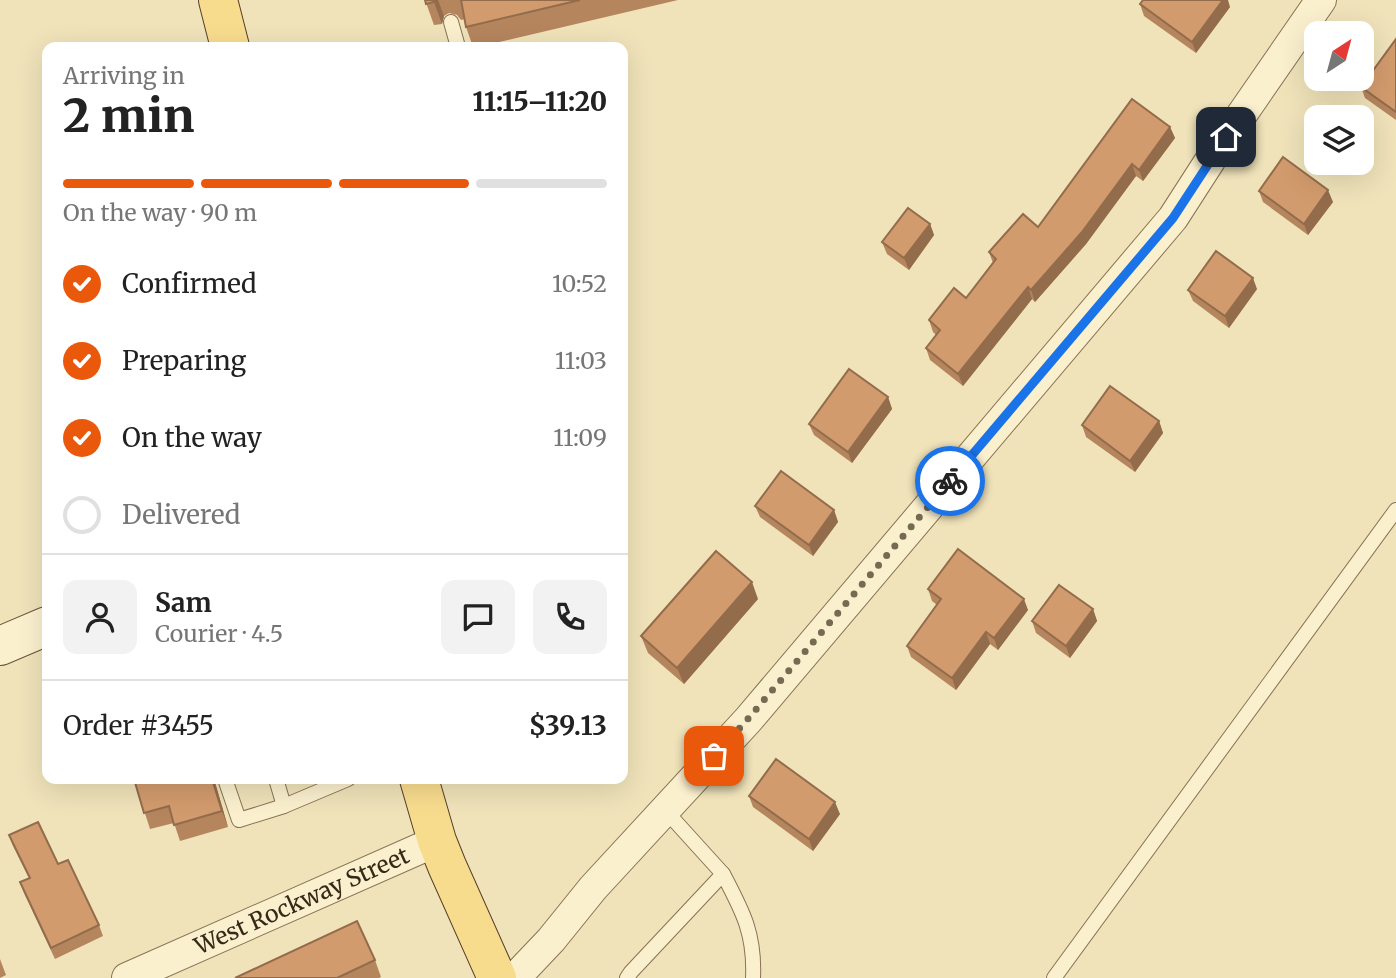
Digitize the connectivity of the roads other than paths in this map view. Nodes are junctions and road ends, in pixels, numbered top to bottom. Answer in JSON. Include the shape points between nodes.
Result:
{"nodes":[{"id":1,"x":218,"y":0,"type":"edge"},
{"id":2,"x":1321,"y":0,"type":"edge"},
{"id":3,"x":451,"y":22,"type":"dead end"},
{"id":4,"x":229,"y":42,"type":"edge"},
{"id":5,"x":457,"y":42,"type":"edge"},
{"id":6,"x":1396,"y":510,"type":"edge"},
{"id":7,"x":42,"y":628,"type":"edge"},
{"id":8,"x":0,"y":646,"type":"edge"},
{"id":9,"x":227,"y":784,"type":"edge"},
{"id":10,"x":277,"y":784,"type":"edge"},
{"id":11,"x":324,"y":784,"type":"edge"},
{"id":12,"x":420,"y":784,"type":"edge"},
{"id":13,"x":284,"y":806,"type":"junction"},
{"id":14,"x":665,"y":810,"type":"junction"},
{"id":15,"x":437,"y":841,"type":"junction"},
{"id":16,"x":723,"y":874,"type":"junction"},
{"id":17,"x":127,"y":978,"type":"edge"},
{"id":18,"x":497,"y":978,"type":"edge"},
{"id":19,"x":515,"y":978,"type":"edge"},
{"id":20,"x":628,"y":978,"type":"edge"},
{"id":21,"x":753,"y":978,"type":"edge"},
{"id":22,"x":1054,"y":978,"type":"edge"}],
"edges":[{"from":1,"to":4,"type":"main road"},
{"from":2,"to":14,"type":"street","via":[[1173,218],[747,720]]},
{"from":3,"to":5,"type":"lane"},
{"from":6,"to":22,"type":"lane"},
{"from":7,"to":8,"type":"street"},
{"from":9,"to":13,"type":"lane","via":[[239,820]]},
{"from":10,"to":13,"type":"lane"},
{"from":11,"to":13,"type":"lane"},
{"from":12,"to":15,"type":"main road"},
{"from":14,"to":16,"type":"lane"},
{"from":14,"to":19,"type":"street"},
{"from":15,"to":17,"type":"street","name":"West Rockway Street"},
{"from":15,"to":18,"type":"main road"},
{"from":16,"to":20,"type":"lane"},
{"from":16,"to":21,"type":"lane","via":[[750,934]]}]}
